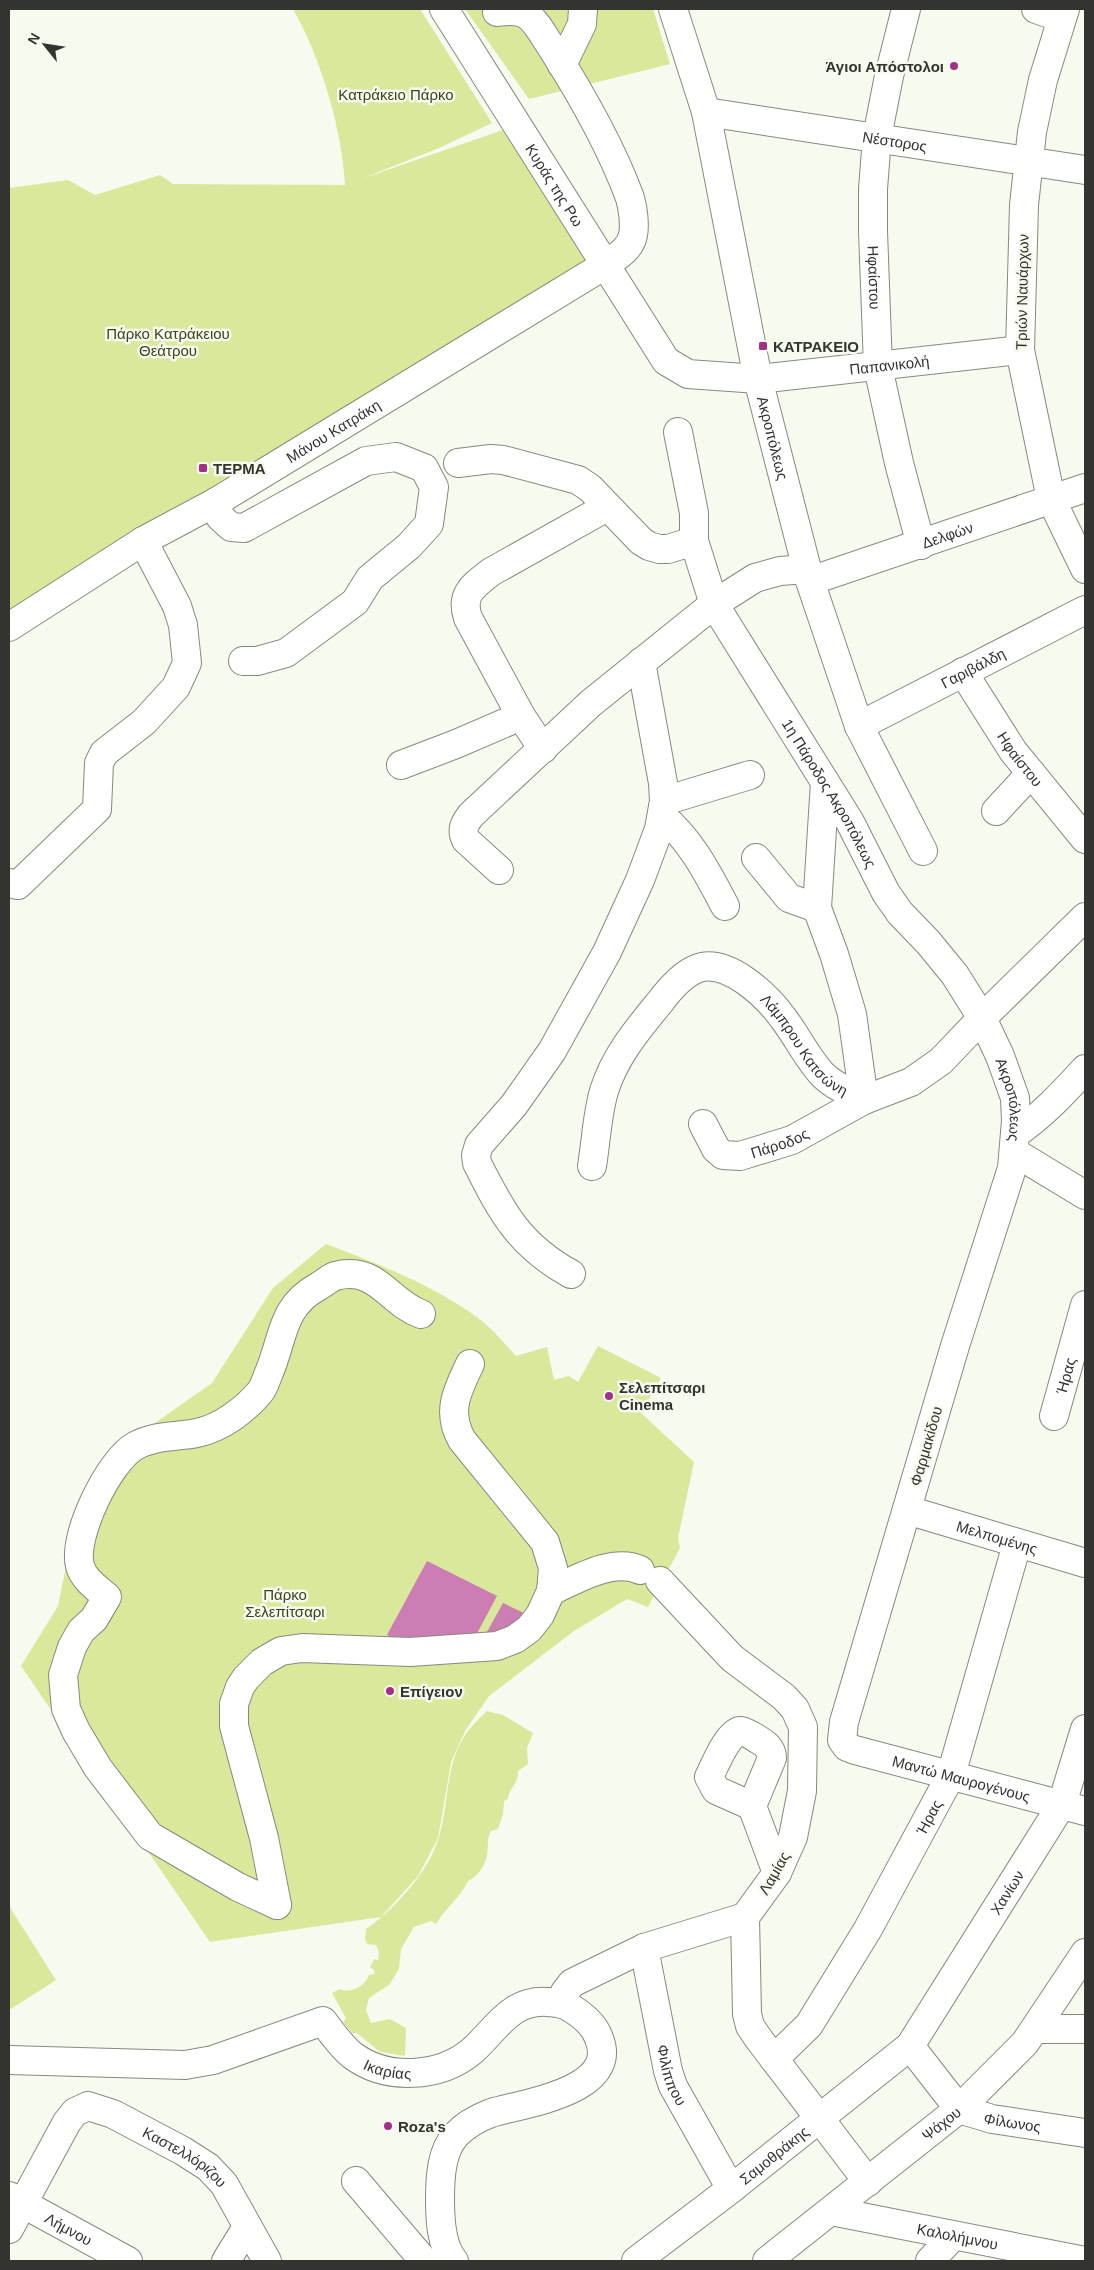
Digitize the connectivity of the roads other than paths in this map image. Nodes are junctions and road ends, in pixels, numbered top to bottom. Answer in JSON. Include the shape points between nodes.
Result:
{"nodes":[{"id":1,"x":444,"y":9,"type":"edge"},
{"id":2,"x":583,"y":9,"type":"edge"},
{"id":3,"x":673,"y":9,"type":"edge"},
{"id":4,"x":906,"y":9,"type":"edge"},
{"id":5,"x":1036,"y":9,"type":"edge"},
{"id":6,"x":497,"y":12,"type":"dead end"},
{"id":7,"x":1063,"y":14,"type":"edge"},
{"id":8,"x":562,"y":65,"type":"junction"},
{"id":9,"x":706,"y":112,"type":"junction"},
{"id":10,"x":877,"y":138,"type":"junction"},
{"id":11,"x":1030,"y":161,"type":"junction"},
{"id":12,"x":1085,"y":170,"type":"edge"},
{"id":13,"x":605,"y":265,"type":"junction"},
{"id":14,"x":1020,"y":350,"type":"junction"},
{"id":15,"x":666,"y":361,"type":"joint"},
{"id":16,"x":878,"y":367,"type":"junction"},
{"id":17,"x":758,"y":379,"type":"junction"},
{"id":18,"x":678,"y":432,"type":"dead end"},
{"id":19,"x":458,"y":463,"type":"dead end"},
{"id":20,"x":1085,"y":488,"type":"edge"},
{"id":21,"x":1052,"y":499,"type":"junction"},
{"id":22,"x":216,"y":502,"type":"junction"},
{"id":23,"x":607,"y":507,"type":"junction"},
{"id":24,"x":143,"y":541,"type":"junction"},
{"id":25,"x":694,"y":541,"type":"junction"},
{"id":26,"x":921,"y":545,"type":"junction"},
{"id":27,"x":1085,"y":569,"type":"edge"},
{"id":28,"x":809,"y":575,"type":"junction"},
{"id":29,"x":714,"y":604,"type":"junction"},
{"id":30,"x":1085,"y":610,"type":"edge"},
{"id":31,"x":9,"y":627,"type":"edge"},
{"id":32,"x":243,"y":661,"type":"dead end"},
{"id":33,"x":641,"y":662,"type":"junction"},
{"id":34,"x":963,"y":672,"type":"junction"},
{"id":35,"x":521,"y":716,"type":"junction"},
{"id":36,"x":859,"y":726,"type":"junction"},
{"id":37,"x":543,"y":749,"type":"junction"},
{"id":38,"x":401,"y":765,"type":"dead end"},
{"id":39,"x":1032,"y":773,"type":"junction"},
{"id":40,"x":750,"y":775,"type":"dead end"},
{"id":41,"x":825,"y":782,"type":"junction"},
{"id":42,"x":663,"y":809,"type":"junction"},
{"id":43,"x":996,"y":811,"type":"dead end"},
{"id":44,"x":1085,"y":839,"type":"edge"},
{"id":45,"x":923,"y":850,"type":"dead end"},
{"id":46,"x":756,"y":858,"type":"dead end"},
{"id":47,"x":499,"y":870,"type":"dead end"},
{"id":48,"x":9,"y":883,"type":"edge"},
{"id":49,"x":725,"y":906,"type":"dead end"},
{"id":50,"x":817,"y":908,"type":"junction"},
{"id":51,"x":1085,"y":917,"type":"edge"},
{"id":52,"x":955,"y":975,"type":"joint"},
{"id":53,"x":982,"y":1018,"type":"junction"},
{"id":54,"x":1085,"y":1069,"type":"edge"},
{"id":55,"x":864,"y":1100,"type":"junction"},
{"id":56,"x":703,"y":1124,"type":"dead end"},
{"id":57,"x":1015,"y":1143,"type":"junction"},
{"id":58,"x":592,"y":1166,"type":"dead end"},
{"id":59,"x":1085,"y":1196,"type":"edge"},
{"id":60,"x":571,"y":1274,"type":"dead end"},
{"id":61,"x":1085,"y":1305,"type":"edge"},
{"id":62,"x":421,"y":1314,"type":"dead end"},
{"id":63,"x":470,"y":1364,"type":"dead end"},
{"id":64,"x":1054,"y":1416,"type":"dead end"},
{"id":65,"x":908,"y":1510,"type":"junction"},
{"id":66,"x":1017,"y":1544,"type":"junction"},
{"id":67,"x":1085,"y":1564,"type":"edge"},
{"id":68,"x":551,"y":1591,"type":"junction"},
{"id":69,"x":1085,"y":1729,"type":"edge"},
{"id":70,"x":842,"y":1740,"type":"joint"},
{"id":71,"x":951,"y":1775,"type":"junction"},
{"id":72,"x":752,"y":1806,"type":"dead end"},
{"id":73,"x":1073,"y":1807,"type":"edge"},
{"id":74,"x":777,"y":1873,"type":"junction"},
{"id":75,"x":745,"y":1917,"type":"junction"},
{"id":76,"x":644,"y":1948,"type":"junction"},
{"id":77,"x":1085,"y":1953,"type":"edge"},
{"id":78,"x":561,"y":2003,"type":"junction"},
{"id":79,"x":1036,"y":2029,"type":"junction"},
{"id":80,"x":1085,"y":2029,"type":"edge"},
{"id":81,"x":910,"y":2046,"type":"junction"},
{"id":82,"x":774,"y":2059,"type":"junction"},
{"id":83,"x":9,"y":2060,"type":"edge"},
{"id":84,"x":959,"y":2109,"type":"junction"},
{"id":85,"x":820,"y":2117,"type":"junction"},
{"id":86,"x":1085,"y":2133,"type":"edge"},
{"id":87,"x":356,"y":2181,"type":"dead end"},
{"id":88,"x":868,"y":2182,"type":"junction"},
{"id":89,"x":731,"y":2189,"type":"junction"},
{"id":90,"x":16,"y":2200,"type":"edge"},
{"id":91,"x":831,"y":2211,"type":"junction"},
{"id":92,"x":247,"y":2227,"type":"junction"},
{"id":93,"x":9,"y":2229,"type":"edge"},
{"id":94,"x":953,"y":2236,"type":"junction"},
{"id":95,"x":128,"y":2261,"type":"edge"},
{"id":96,"x":226,"y":2261,"type":"edge"},
{"id":97,"x":267,"y":2261,"type":"edge"},
{"id":98,"x":424,"y":2261,"type":"edge"},
{"id":99,"x":454,"y":2261,"type":"edge"},
{"id":100,"x":636,"y":2261,"type":"edge"},
{"id":101,"x":767,"y":2261,"type":"edge"},
{"id":102,"x":930,"y":2261,"type":"edge"},
{"id":103,"x":1085,"y":2261,"type":"edge"}],
"edges":[{"from":1,"to":13,"type":"street","name":"Κυράς της Ρω"},
{"from":2,"to":8,"type":"street","via":[[582,24]]},
{"from":3,"to":9,"type":"street","name":"Ακροπόλεως"},
{"from":4,"to":10,"type":"street","name":"Ηφαίστου"},
{"from":5,"to":7,"type":"street"},
{"from":6,"to":8,"type":"street","name":"Μάνου Κατράκη","via":[[526,15],[537,25]]},
{"from":7,"to":11,"type":"street","name":"Τριών Ναυάρχων","via":[[1043,80],[1032,132]]},
{"from":8,"to":13,"type":"street","name":"Μάνου Κατράκη","via":[[609,150],[630,199],[633,237],[626,249]]},
{"from":9,"to":10,"type":"street","name":"Νέστορος"},
{"from":9,"to":17,"type":"street","name":"Ακροπόλεως"},
{"from":10,"to":11,"type":"street","name":"Νέστορος"},
{"from":10,"to":16,"type":"street","name":"Ηφαίστου","via":[[873,231]]},
{"from":11,"to":12,"type":"street","name":"Νέστορος"},
{"from":11,"to":14,"type":"street","name":"Τριών Ναυάρχων","via":[[1024,214]]},
{"from":13,"to":15,"type":"street","name":"Κυράς της Ρω"},
{"from":13,"to":22,"type":"street","name":"Μάνου Κατράκη"},
{"from":14,"to":16,"type":"street","name":"Παπανικολή"},
{"from":14,"to":21,"type":"street","name":"Τριών Ναυάρχων"},
{"from":15,"to":17,"type":"street","name":"Παπανικολή","via":[[688,374]]},
{"from":16,"to":17,"type":"street","name":"Παπανικολή"},
{"from":16,"to":26,"type":"street","name":"Ηφαίστου"},
{"from":17,"to":28,"type":"street","name":"Ακροπόλεως"},
{"from":18,"to":25,"type":"street","name":"1η Πάροδος Ακροπόλεως","via":[[694,513]]},
{"from":19,"to":23,"type":"street","via":[[503,460],[578,480]]},
{"from":20,"to":21,"type":"street","name":"Δελφών"},
{"from":21,"to":26,"type":"street","name":"Δελφών"},
{"from":21,"to":27,"type":"street","name":"Τριών Ναυάρχων"},
{"from":22,"to":24,"type":"street","name":"Μάνου Κατράκη"},
{"from":22,"to":32,"type":"street","via":[[220,517],[225,522],[231,527],[244,528],[366,461],[396,457],[424,468],[434,487],[429,524],[409,546],[370,578],[355,602],[286,653],[258,661]]},
{"from":23,"to":25,"type":"street","via":[[650,546],[668,549]]},
{"from":23,"to":35,"type":"street","via":[[491,572],[467,596],[464,607],[468,618]]},
{"from":24,"to":31,"type":"street","name":"Μάνου Κατράκη"},
{"from":24,"to":48,"type":"street","via":[[177,606],[187,663],[176,687],[144,722],[104,752],[99,763],[97,809],[18,885]]},
{"from":25,"to":29,"type":"street","name":"1η Πάροδος Ακροπόλεως"},
{"from":26,"to":28,"type":"street","name":"Δελφών"},
{"from":28,"to":29,"type":"street","name":"Δελφών","via":[[780,571],[754,578]]},
{"from":28,"to":36,"type":"street","name":"Ακροπόλεως"},
{"from":29,"to":33,"type":"street","name":"Δελφών"},
{"from":29,"to":41,"type":"street","name":"1η Πάροδος Ακροπόλεως"},
{"from":30,"to":34,"type":"street","name":"Γαριβάλδη"},
{"from":33,"to":37,"type":"street","name":"Δελφών","via":[[591,702]]},
{"from":33,"to":42,"type":"street","via":[[663,783]]},
{"from":34,"to":36,"type":"street","name":"Γαριβάλδη"},
{"from":34,"to":39,"type":"street","name":"Ηφαίστου","via":[[1013,751]]},
{"from":35,"to":37,"type":"street"},
{"from":35,"to":38,"type":"street"},
{"from":36,"to":45,"type":"street","name":"Ακροπόλεως"},
{"from":37,"to":47,"type":"street","name":"Δελφών","via":[[471,815],[463,828],[466,840]]},
{"from":39,"to":43,"type":"street"},
{"from":39,"to":44,"type":"street","name":"Ηφαίστου"},
{"from":40,"to":42,"type":"street"},
{"from":41,"to":50,"type":"street"},
{"from":41,"to":52,"type":"street","name":"1η Πάροδος Ακροπόλεως","via":[[850,822],[886,893]]},
{"from":42,"to":49,"type":"street","via":[[698,856]]},
{"from":42,"to":60,"type":"street","via":[[660,829],[640,880],[611,943],[562,1034],[524,1092],[479,1145],[476,1155],[477,1163],[508,1221],[535,1252]]},
{"from":46,"to":50,"type":"street","via":[[789,898]]},
{"from":50,"to":55,"type":"street","via":[[852,1014]]},
{"from":51,"to":53,"type":"street","name":"Λάμπρου Κατσώνη"},
{"from":52,"to":53,"type":"street","name":"Ακροπόλεως"},
{"from":53,"to":55,"type":"street","name":"Λάμπρου Κατσώνη","via":[[924,1074]]},
{"from":53,"to":57,"type":"street","name":"Ακροπόλεως","via":[[1015,1098]]},
{"from":54,"to":57,"type":"street"},
{"from":55,"to":56,"type":"street","name":"Πάροδος","via":[[792,1140],[740,1156],[723,1155],[716,1149]]},
{"from":55,"to":58,"type":"street","name":"Λάμπρου Κατσώνη","via":[[822,1074],[783,1017],[748,983],[725,969],[708,966],[696,969],[667,994],[618,1057],[604,1092]]},
{"from":57,"to":59,"type":"street","name":"Ακροπόλεως"},
{"from":57,"to":65,"type":"street","name":"Φαρμακίδου","via":[[1012,1168],[957,1337]]},
{"from":61,"to":64,"type":"street","name":"Ήρας"},
{"from":62,"to":68,"type":"street","via":[[408,1308],[372,1278],[358,1274],[334,1276],[306,1293],[294,1305],[261,1391],[240,1412],[198,1433],[150,1440],[133,1447],[123,1458],[89,1511],[79,1541],[80,1566],[89,1582],[107,1597],[72,1647],[63,1676],[66,1709],[76,1731],[98,1768],[150,1836],[238,1887],[277,1905],[264,1838],[234,1726],[234,1704],[246,1678],[262,1662],[281,1651],[302,1648],[410,1652],[497,1646],[529,1629],[540,1616]]},
{"from":63,"to":68,"type":"street","via":[[454,1404],[454,1427],[545,1542],[553,1568]]},
{"from":65,"to":66,"type":"street","name":"Μελπομένης"},
{"from":65,"to":70,"type":"street","name":"Φαρμακίδου","via":[[844,1722]]},
{"from":66,"to":67,"type":"street","name":"Μελπομένης"},
{"from":66,"to":71,"type":"street","name":"Ήρας"},
{"from":68,"to":74,"type":"street","name":"Λαμίας","via":[[615,1566],[650,1576],[732,1658],[795,1709],[803,1727],[802,1791],[793,1837]]},
{"from":69,"to":73,"type":"street","name":"Χανίων"},
{"from":70,"to":71,"type":"street","name":"Μαντώ Μαυρογένους","via":[[855,1750]]},
{"from":71,"to":73,"type":"street","name":"Μαντώ Μαυρογένους"},
{"from":71,"to":82,"type":"street","name":"Ήρας","via":[[868,1929],[809,2025]]},
{"from":72,"to":74,"type":"street"},
{"from":73,"to":81,"type":"street","name":"Χανίων"},
{"from":74,"to":75,"type":"street","name":"Λαμίας"},
{"from":75,"to":76,"type":"street"},
{"from":75,"to":82,"type":"street","via":[[747,2014],[750,2026]]},
{"from":76,"to":78,"type":"street","via":[[572,1983],[564,1992]]},
{"from":76,"to":89,"type":"street","name":"Φιλίππου","via":[[673,2086]]},
{"from":77,"to":79,"type":"street","name":"Ψάχου"},
{"from":78,"to":83,"type":"street","name":"Ικαρίας","via":[[521,2005],[499,2022],[472,2051],[451,2065],[431,2071],[401,2073],[375,2068],[352,2055],[323,2021],[213,2060],[184,2065]]},
{"from":78,"to":99,"type":"street","via":[[585,2018],[598,2034],[602,2047],[599,2064],[588,2080],[567,2092],[475,2120],[450,2143],[442,2168],[440,2209],[446,2244]]},
{"from":79,"to":80,"type":"street"},
{"from":79,"to":84,"type":"street","name":"Ψάχου"},
{"from":81,"to":84,"type":"street"},
{"from":81,"to":85,"type":"street","name":"Σαμοθράκης"},
{"from":82,"to":85,"type":"street"},
{"from":84,"to":86,"type":"street","name":"Φίλωνος","via":[[992,2119]]},
{"from":84,"to":88,"type":"street","name":"Ψάχου"},
{"from":85,"to":88,"type":"street"},
{"from":85,"to":89,"type":"street","name":"Σαμοθράκης"},
{"from":87,"to":98,"type":"street"},
{"from":88,"to":91,"type":"street","name":"Ψάχου"},
{"from":89,"to":100,"type":"street","name":"Σαμοθράκης"},
{"from":90,"to":92,"type":"street","name":"Καστελλόριζου","via":[[67,2122],[75,2112],[88,2106],[113,2114],[208,2167],[224,2184]]},
{"from":90,"to":93,"type":"street"},
{"from":90,"to":95,"type":"street","name":"Λήμνου"},
{"from":91,"to":94,"type":"street","name":"Καλολήμνου"},
{"from":91,"to":101,"type":"street","name":"Ψάχου"},
{"from":92,"to":96,"type":"street"},
{"from":92,"to":97,"type":"street","name":"Καστελλόριζου"},
{"from":94,"to":102,"type":"street"},
{"from":94,"to":103,"type":"street","name":"Καλολήμνου"}]}
